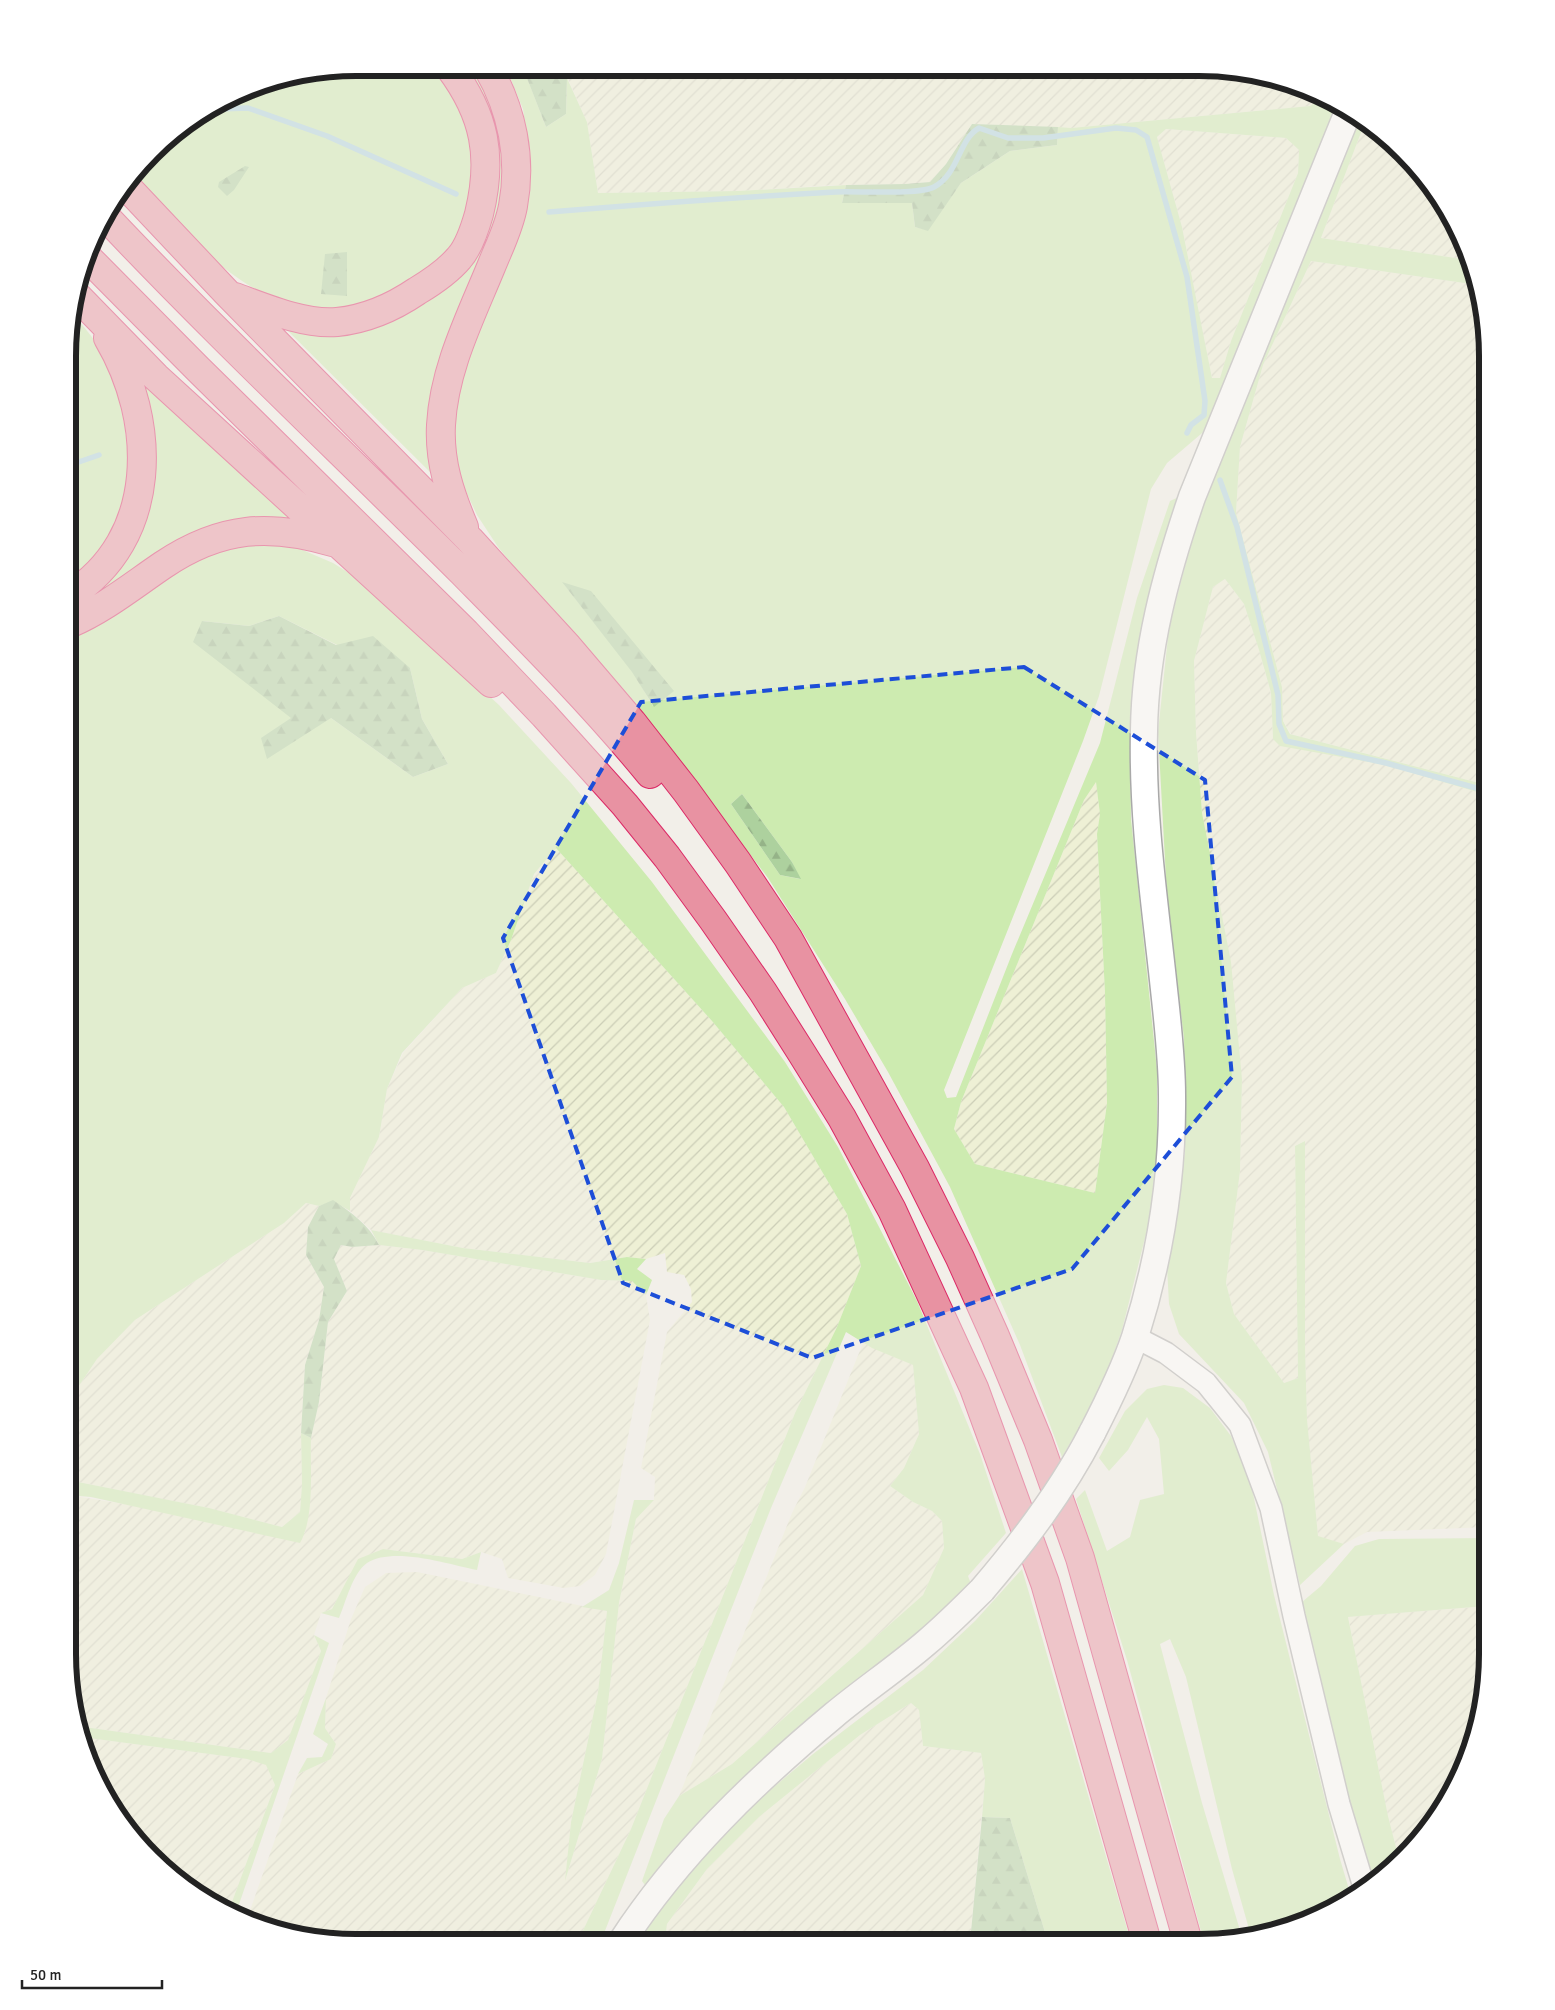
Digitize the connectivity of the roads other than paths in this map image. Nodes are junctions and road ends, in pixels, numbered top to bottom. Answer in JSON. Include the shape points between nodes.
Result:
{"nodes":[{"id":1,"x":455,"y":76,"type":"edge"},
{"id":2,"x":492,"y":76,"type":"edge"},
{"id":3,"x":1345,"y":119,"type":"edge"},
{"id":4,"x":131,"y":191,"type":"edge"},
{"id":5,"x":111,"y":222,"type":"edge"},
{"id":6,"x":93,"y":263,"type":"edge"},
{"id":7,"x":226,"y":294,"type":"junction"},
{"id":8,"x":86,"y":306,"type":"edge"},
{"id":9,"x":470,"y":540,"type":"junction"},
{"id":10,"x":340,"y":544,"type":"junction"},
{"id":11,"x":76,"y":591,"type":"edge"},
{"id":12,"x":76,"y":621,"type":"edge"},
{"id":13,"x":625,"y":805,"type":"junction"},
{"id":14,"x":853,"y":1057,"type":"junction"},
{"id":15,"x":1134,"y":1337,"type":"junction"},
{"id":16,"x":1362,"y":1881,"type":"edge"},
{"id":17,"x":626,"y":1934,"type":"edge"},
{"id":18,"x":1145,"y":1934,"type":"edge"},
{"id":19,"x":1186,"y":1934,"type":"edge"}],
"edges":[{"from":1,"to":7,"type":"highway","via":[[470,98],[485,148],[485,189],[476,227],[460,258],[398,304],[367,317],[335,322],[269,310]]},
{"from":2,"to":9,"type":"highway","via":[[510,118],[517,177],[513,207],[506,232],[452,362],[441,426],[442,463],[450,494]]},
{"from":3,"to":15,"type":"street","via":[[1192,497],[1160,601],[1148,666],[1144,796],[1168,1030],[1171,1159],[1165,1218]]},
{"from":4,"to":7,"type":"highway"},
{"from":5,"to":14,"type":"highway","via":[[253,368],[536,646],[596,711],[736,883]]},
{"from":6,"to":13,"type":"highway","via":[[466,633]]},
{"from":7,"to":9,"type":"highway"},
{"from":8,"to":10,"type":"highway","via":[[156,376]]},
{"from":8,"to":11,"type":"highway","via":[[114,348],[126,376],[136,412],[143,472],[131,523],[113,556]]},
{"from":9,"to":14,"type":"highway","via":[[568,646],[686,790],[788,938]]},
{"from":10,"to":12,"type":"highway","via":[[308,534],[258,530],[227,534],[195,546],[100,609]]},
{"from":10,"to":13,"type":"highway"},
{"from":13,"to":18,"type":"highway","via":[[719,928],[842,1118],[892,1210],[970,1379],[1045,1583]]},
{"from":14,"to":19,"type":"highway","via":[[915,1168],[960,1258],[1038,1440],[1080,1558]]},
{"from":15,"to":16,"type":"street","via":[[1166,1353],[1206,1383],[1240,1425],[1271,1508],[1339,1804]]},
{"from":15,"to":17,"type":"street","bridge":true,"via":[[1115,1386],[1066,1480],[1015,1551],[982,1590],[927,1642],[834,1715],[748,1792],[696,1844],[645,1905]]}]}
